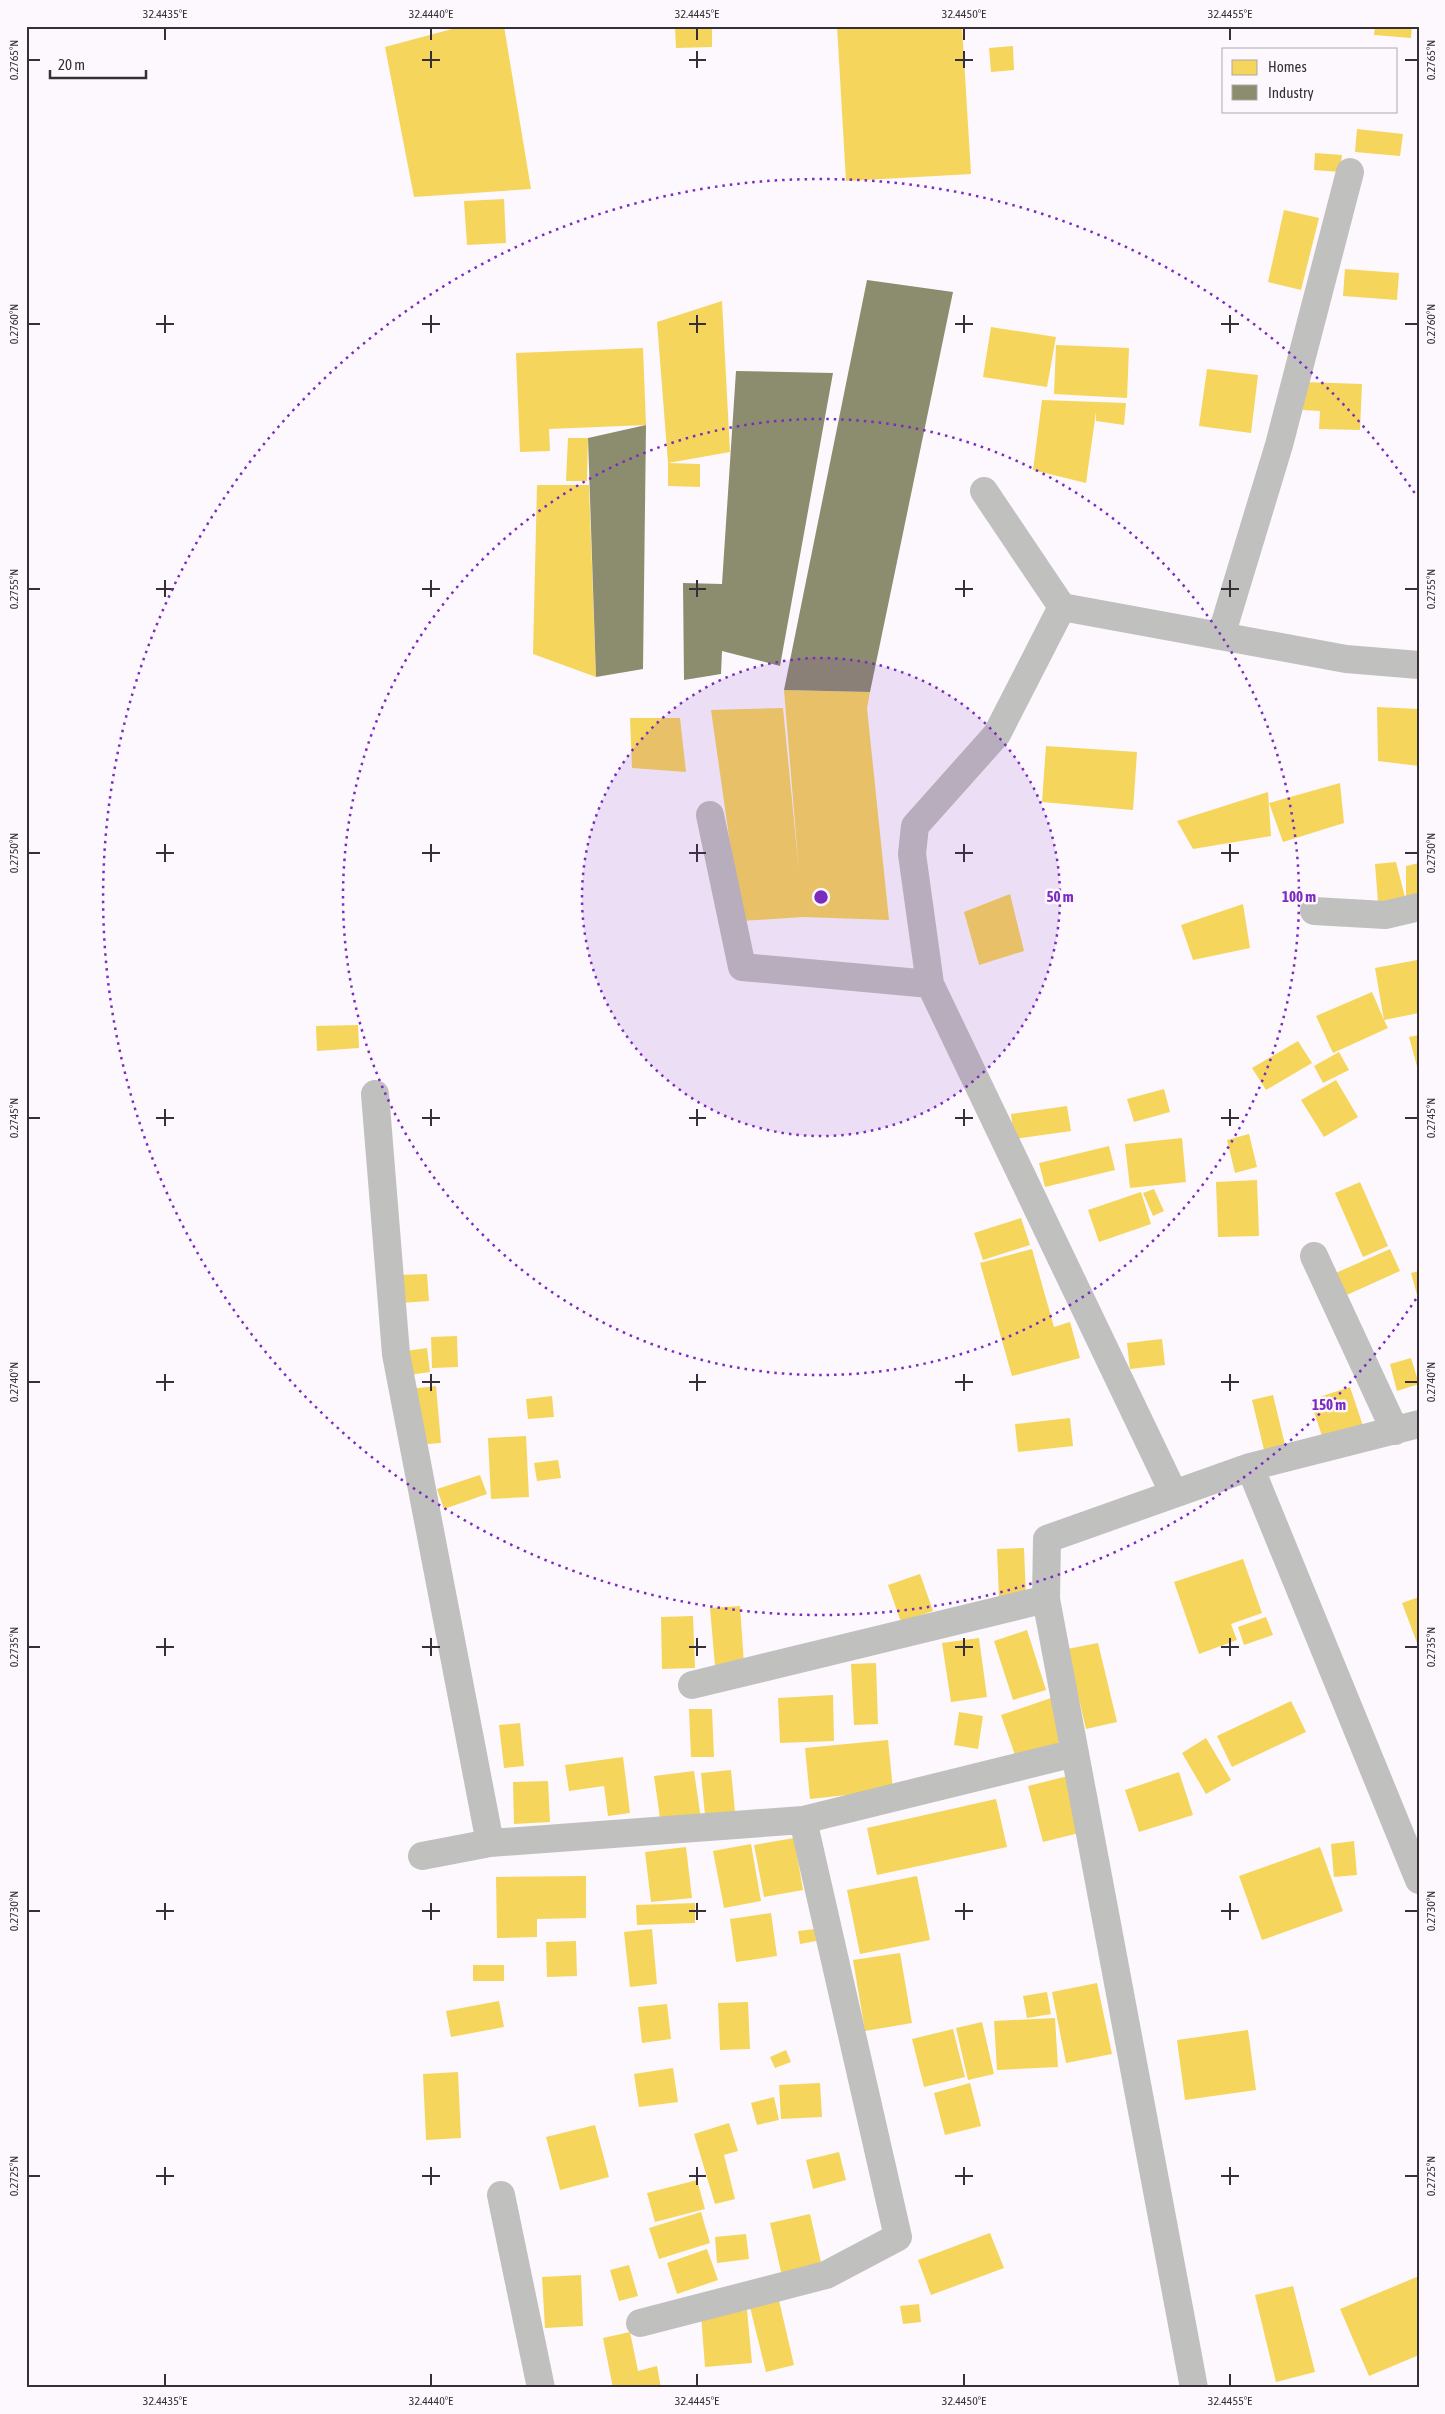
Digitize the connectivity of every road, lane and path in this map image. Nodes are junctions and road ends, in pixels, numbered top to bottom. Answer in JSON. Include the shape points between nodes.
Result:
{"nodes":[{"id":1,"x":1350,"y":172,"type":"dead end"},
{"id":2,"x":984,"y":491,"type":"dead end"},
{"id":3,"x":1062,"y":607,"type":"junction"},
{"id":4,"x":1220,"y":636,"type":"junction"},
{"id":5,"x":1419,"y":665,"type":"edge"},
{"id":6,"x":710,"y":814,"type":"dead end"},
{"id":7,"x":1419,"y":907,"type":"edge"},
{"id":8,"x":1314,"y":911,"type":"dead end"},
{"id":9,"x":930,"y":984,"type":"junction"},
{"id":10,"x":375,"y":1094,"type":"dead end"},
{"id":11,"x":1314,"y":1256,"type":"dead end"},
{"id":12,"x":1407,"y":1427,"type":"edge"},
{"id":13,"x":1250,"y":1467,"type":"junction"},
{"id":14,"x":1174,"y":1494,"type":"junction"},
{"id":15,"x":1046,"y":1599,"type":"junction"},
{"id":16,"x":692,"y":1685,"type":"dead end"},
{"id":17,"x":1075,"y":1753,"type":"junction"},
{"id":18,"x":803,"y":1820,"type":"junction"},
{"id":19,"x":490,"y":1843,"type":"junction"},
{"id":20,"x":422,"y":1856,"type":"dead end"},
{"id":21,"x":1419,"y":1880,"type":"edge"},
{"id":22,"x":502,"y":2195,"type":"dead end"},
{"id":23,"x":640,"y":2323,"type":"dead end"},
{"id":24,"x":540,"y":2388,"type":"edge"},
{"id":25,"x":1194,"y":2388,"type":"edge"}],
"edges":[{"from":1,"to":4,"type":"street","via":[[1279,445]]},
{"from":2,"to":3,"type":"street"},
{"from":3,"to":4,"type":"street"},
{"from":3,"to":9,"type":"street","via":[[997,734],[915,826],[912,854]]},
{"from":4,"to":5,"type":"street","via":[[1346,659]]},
{"from":6,"to":9,"type":"street","via":[[742,968]]},
{"from":7,"to":8,"type":"street","via":[[1384,914]]},
{"from":9,"to":14,"type":"street"},
{"from":10,"to":19,"type":"street","via":[[396,1354]]},
{"from":11,"to":12,"type":"street"},
{"from":12,"to":13,"type":"street"},
{"from":13,"to":14,"type":"street"},
{"from":13,"to":21,"type":"street"},
{"from":14,"to":15,"type":"street","via":[[1047,1539]]},
{"from":15,"to":16,"type":"street"},
{"from":15,"to":17,"type":"street"},
{"from":17,"to":18,"type":"street"},
{"from":17,"to":25,"type":"street"},
{"from":18,"to":19,"type":"street"},
{"from":18,"to":23,"type":"street","via":[[898,2237],[826,2275]]},
{"from":19,"to":20,"type":"street"},
{"from":22,"to":24,"type":"street"}]}
